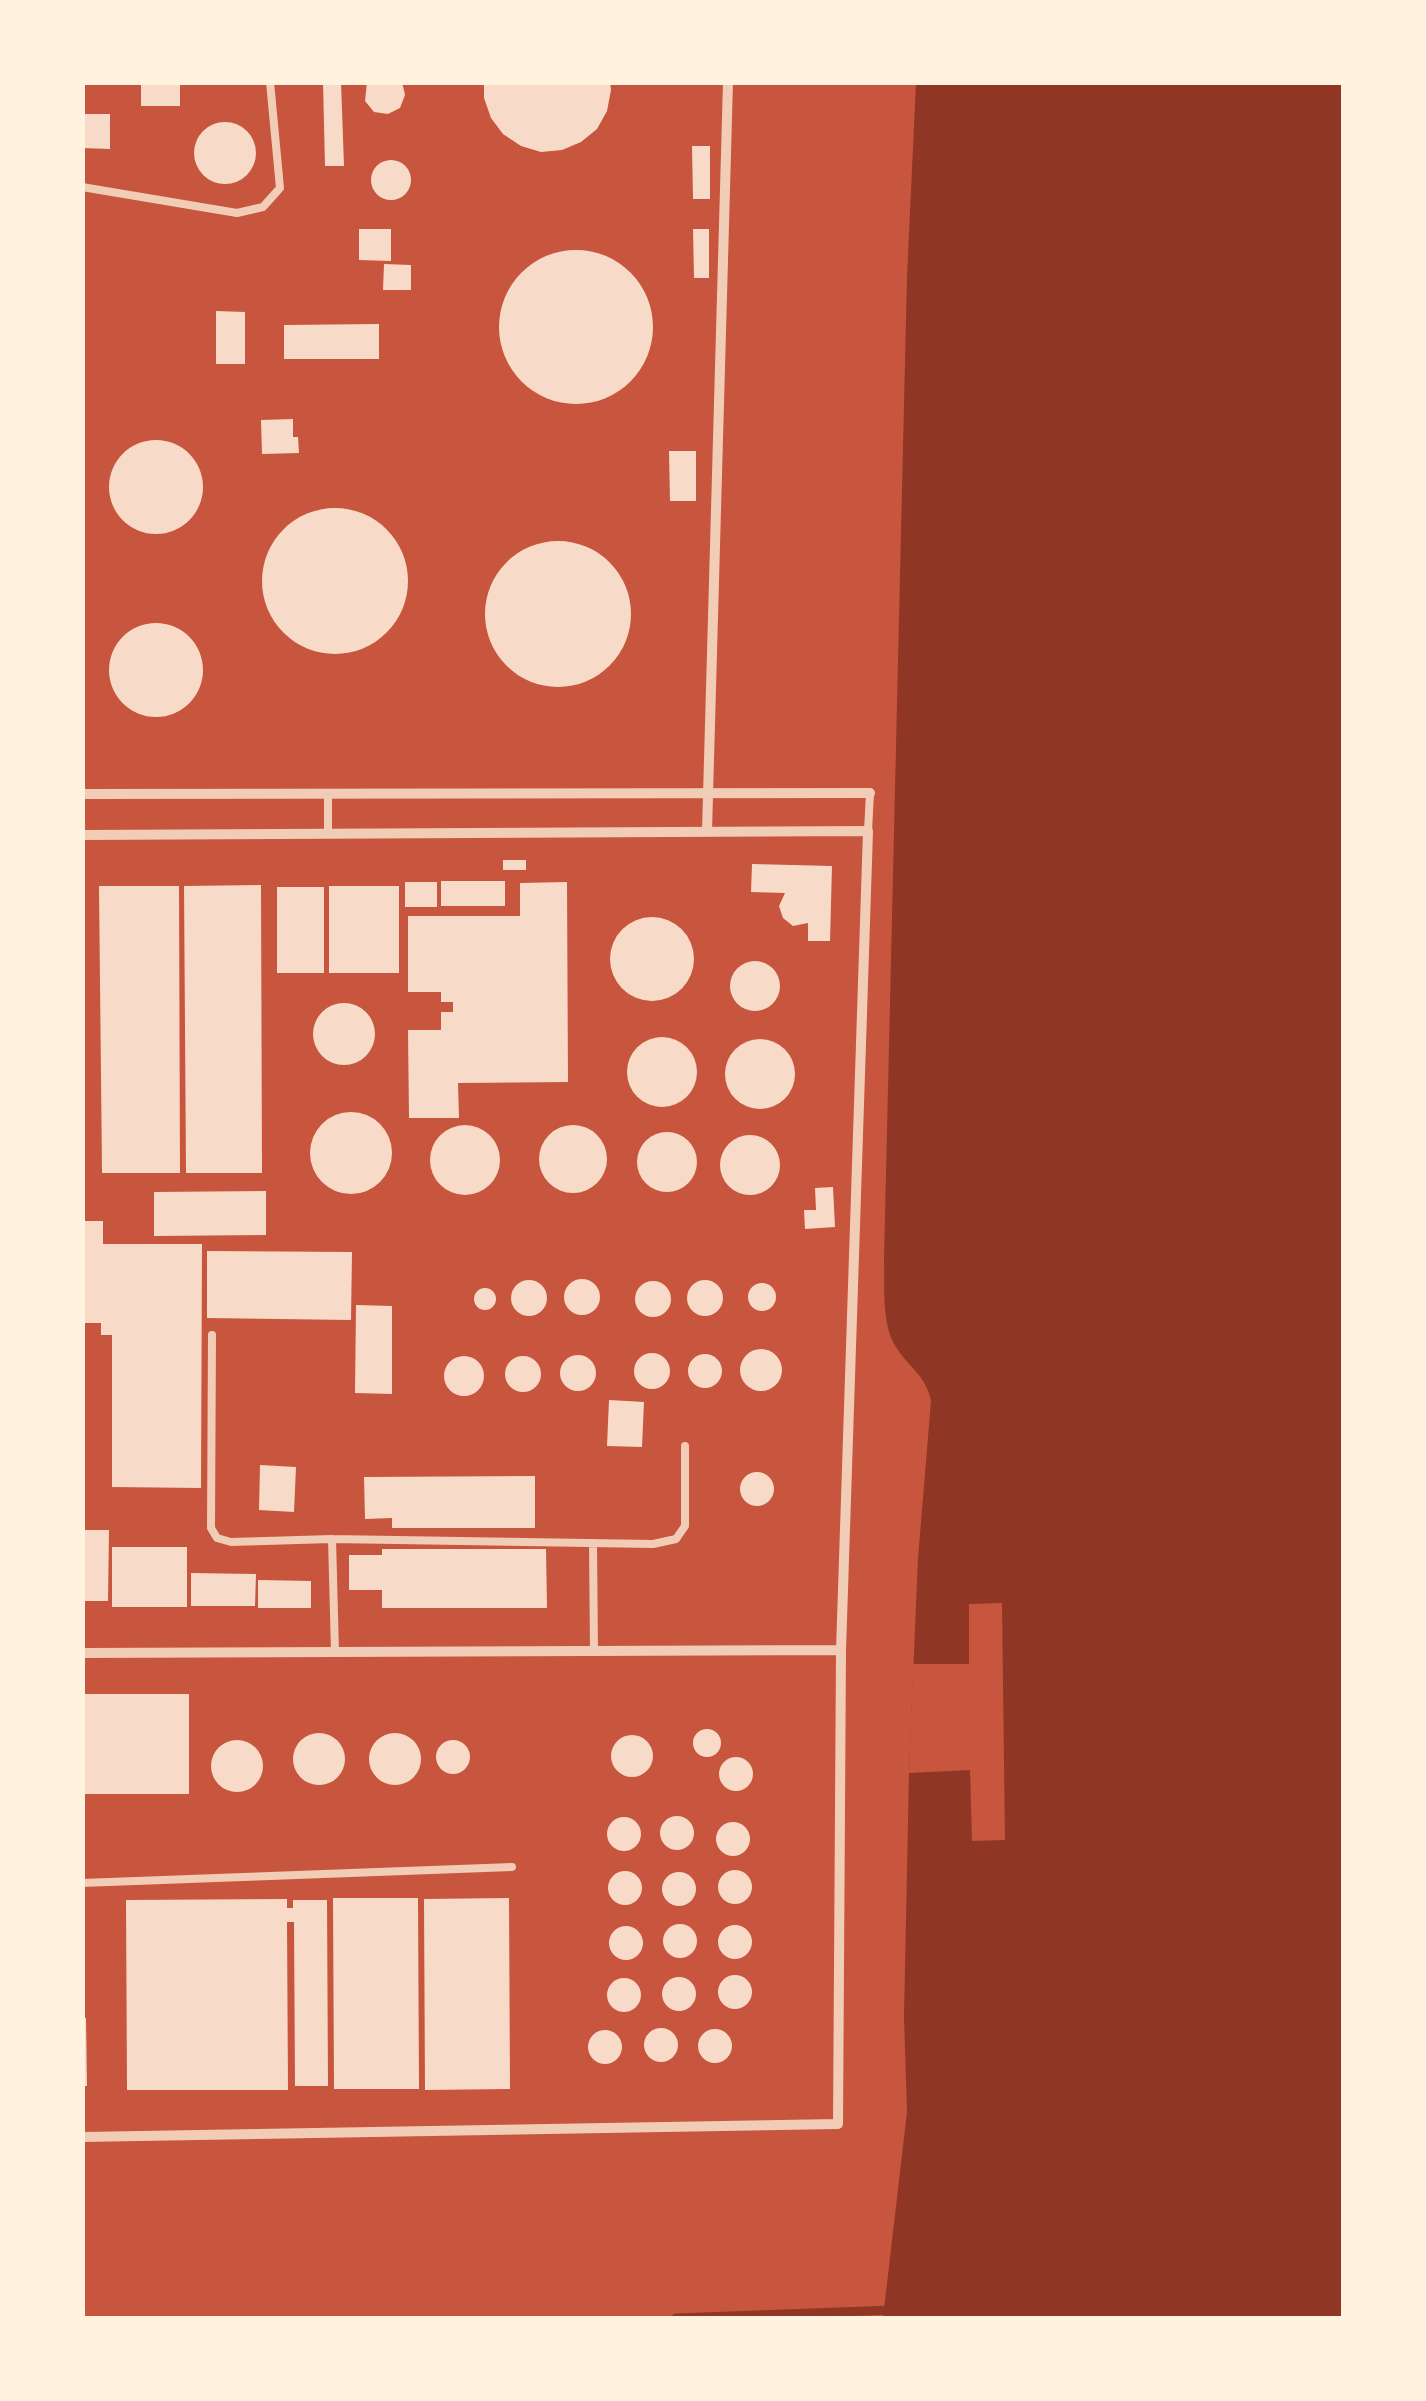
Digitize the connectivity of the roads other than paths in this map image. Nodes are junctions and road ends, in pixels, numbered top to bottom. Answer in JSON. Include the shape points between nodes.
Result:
{"nodes":[{"id":1,"x":270,"y":82,"type":"edge"},
{"id":2,"x":728,"y":82,"type":"edge"},
{"id":3,"x":82,"y":187,"type":"edge"},
{"id":4,"x":707,"y":792,"type":"junction"},
{"id":5,"x":328,"y":793,"type":"junction"},
{"id":6,"x":870,"y":793,"type":"joint"},
{"id":7,"x":82,"y":794,"type":"edge"},
{"id":8,"x":707,"y":831,"type":"junction"},
{"id":9,"x":868,"y":831,"type":"junction"},
{"id":10,"x":328,"y":834,"type":"junction"},
{"id":11,"x":82,"y":835,"type":"edge"},
{"id":12,"x":212,"y":1335,"type":"dead end"},
{"id":13,"x":685,"y":1446,"type":"dead end"},
{"id":14,"x":332,"y":1539,"type":"junction"},
{"id":15,"x":593,"y":1543,"type":"junction"},
{"id":16,"x":594,"y":1650,"type":"junction"},
{"id":17,"x":840,"y":1650,"type":"junction"},
{"id":18,"x":82,"y":1652,"type":"edge"},
{"id":19,"x":335,"y":1652,"type":"junction"},
{"id":20,"x":512,"y":1867,"type":"dead end"},
{"id":21,"x":82,"y":1883,"type":"edge"},
{"id":22,"x":82,"y":2137,"type":"edge"}],
"edges":[{"from":1,"to":3,"type":"lane","via":[[280,188],[263,207],[236,213]]},
{"from":2,"to":4,"type":"street"},
{"from":4,"to":5,"type":"street"},
{"from":4,"to":6,"type":"street"},
{"from":4,"to":8,"type":"street"},
{"from":5,"to":7,"type":"street"},
{"from":5,"to":10,"type":"lane"},
{"from":6,"to":9,"type":"lane"},
{"from":8,"to":9,"type":"street"},
{"from":8,"to":10,"type":"street"},
{"from":9,"to":17,"type":"street"},
{"from":10,"to":11,"type":"street"},
{"from":12,"to":14,"type":"lane","via":[[211,1528],[230,1542]]},
{"from":13,"to":15,"type":"lane","via":[[685,1526],[676,1539]]},
{"from":14,"to":15,"type":"lane"},
{"from":14,"to":19,"type":"lane"},
{"from":15,"to":16,"type":"lane"},
{"from":16,"to":17,"type":"street"},
{"from":16,"to":19,"type":"street"},
{"from":17,"to":22,"type":"street","via":[[838,2124]]},
{"from":18,"to":19,"type":"street"},
{"from":20,"to":21,"type":"lane"}]}
